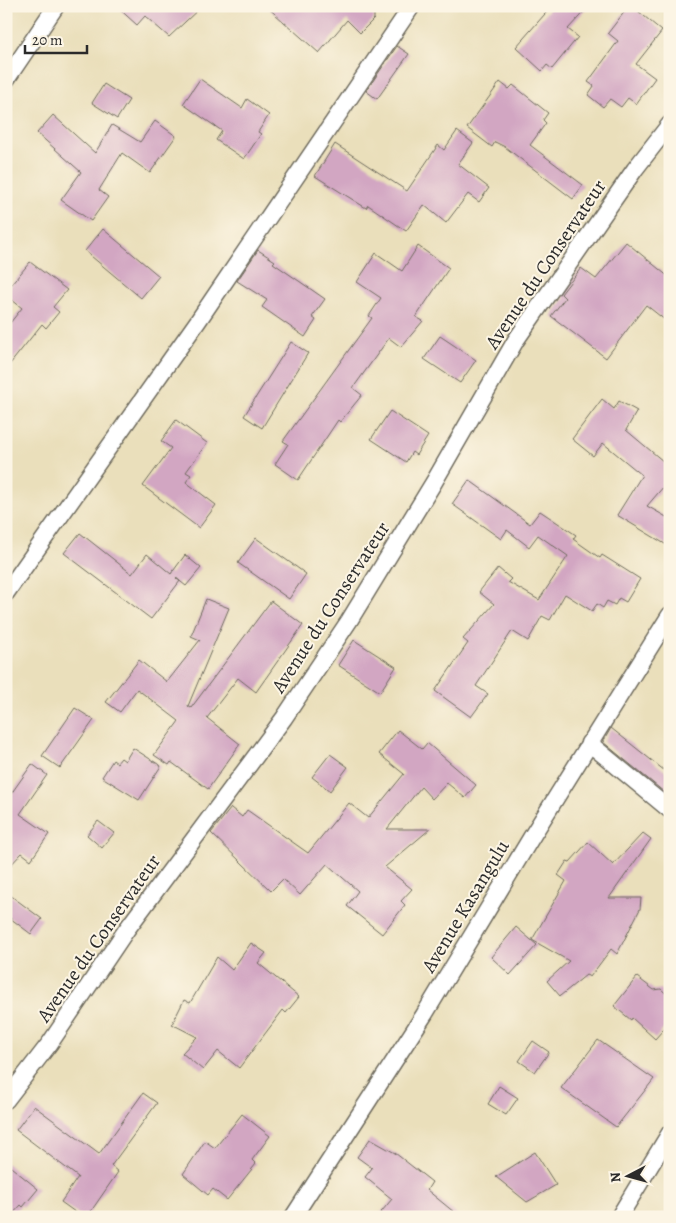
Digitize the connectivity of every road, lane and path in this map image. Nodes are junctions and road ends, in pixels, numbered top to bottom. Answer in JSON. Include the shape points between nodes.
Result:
{"nodes":[{"id":1,"x":56,"y":6,"type":"edge"},
{"id":2,"x":412,"y":6,"type":"edge"},
{"id":3,"x":6,"y":80,"type":"edge"},
{"id":4,"x":670,"y":124,"type":"edge"},
{"id":5,"x":6,"y":593,"type":"edge"},
{"id":6,"x":670,"y":615,"type":"edge"},
{"id":7,"x":589,"y":743,"type":"junction"},
{"id":8,"x":670,"y":810,"type":"edge"},
{"id":9,"x":6,"y":1100,"type":"edge"},
{"id":10,"x":670,"y":1133,"type":"edge"},
{"id":11,"x":293,"y":1217,"type":"edge"},
{"id":12,"x":619,"y":1217,"type":"edge"}],
"edges":[{"from":1,"to":3,"type":"street"},
{"from":2,"to":5,"type":"street","via":[[198,321]]},
{"from":4,"to":9,"type":"street","name":"Avenue du Conservateur","via":[[516,340],[379,572],[284,718],[127,929]]},
{"from":6,"to":7,"type":"street","name":"Avenue Kasangulu"},
{"from":7,"to":8,"type":"street"},
{"from":7,"to":11,"type":"street","name":"Avenue Kasangulu","via":[[424,1015]]},
{"from":10,"to":12,"type":"street"}]}
